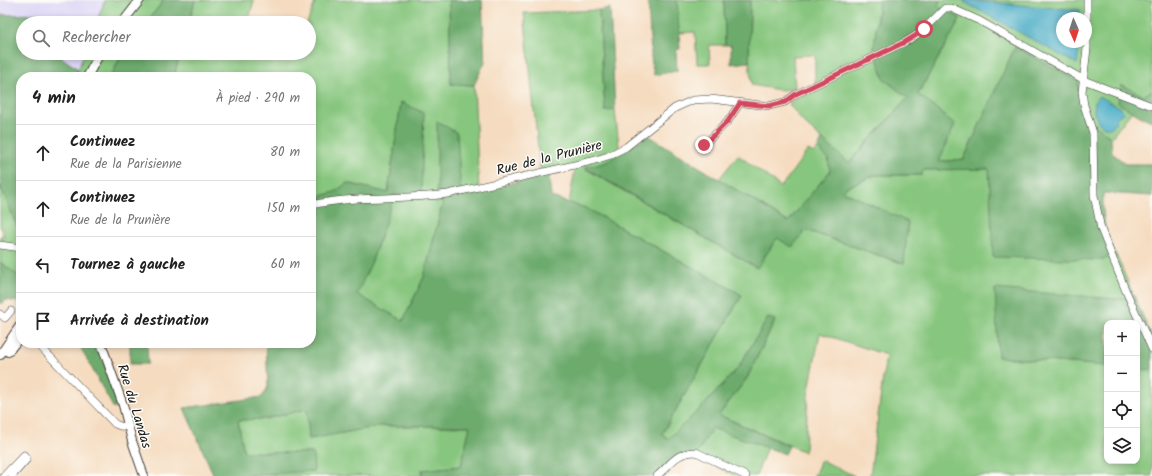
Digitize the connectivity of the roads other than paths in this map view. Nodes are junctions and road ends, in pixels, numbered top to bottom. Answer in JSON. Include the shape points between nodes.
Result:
{"nodes":[{"id":1,"x":140,"y":0,"type":"edge"},
{"id":2,"x":1087,"y":0,"type":"edge"},
{"id":3,"x":127,"y":16,"type":"edge"},
{"id":4,"x":95,"y":60,"type":"edge"},
{"id":5,"x":88,"y":72,"type":"edge"},
{"id":6,"x":1083,"y":78,"type":"junction"},
{"id":7,"x":740,"y":103,"type":"junction"},
{"id":8,"x":1152,"y":106,"type":"edge"},
{"id":9,"x":704,"y":145,"type":"dead end"},
{"id":10,"x":316,"y":204,"type":"edge"},
{"id":11,"x":0,"y":246,"type":"edge"},
{"id":12,"x":10,"y":247,"type":"junction"},
{"id":13,"x":16,"y":248,"type":"edge"},
{"id":14,"x":16,"y":250,"type":"edge"},
{"id":15,"x":11,"y":311,"type":"dead end"},
{"id":16,"x":0,"y":314,"type":"edge"},
{"id":17,"x":16,"y":331,"type":"edge"},
{"id":18,"x":16,"y":342,"type":"edge"},
{"id":19,"x":42,"y":348,"type":"edge"},
{"id":20,"x":103,"y":348,"type":"edge"},
{"id":21,"x":1152,"y":349,"type":"edge"},
{"id":22,"x":0,"y":355,"type":"edge"},
{"id":23,"x":0,"y":360,"type":"edge"},
{"id":24,"x":128,"y":427,"type":"junction"},
{"id":25,"x":4,"y":476,"type":"edge"},
{"id":26,"x":12,"y":476,"type":"edge"},
{"id":27,"x":144,"y":476,"type":"edge"},
{"id":28,"x":657,"y":476,"type":"edge"},
{"id":29,"x":746,"y":476,"type":"edge"}],
"edges":[{"from":1,"to":3,"type":"street"},
{"from":2,"to":6,"type":"street","via":[[1087,48]]},
{"from":4,"to":5,"type":"street"},
{"from":6,"to":7,"type":"street","name":"Rue de la Prunière","via":[[980,21],[951,8],[945,8],[915,36],[796,94],[785,102],[769,106]]},
{"from":6,"to":8,"type":"street","name":"Rue de la Prunière"},
{"from":6,"to":21,"type":"street","via":[[1084,105],[1093,133],[1094,195],[1101,229]]},
{"from":7,"to":9,"type":"street","via":[[728,121]]},
{"from":7,"to":10,"type":"street","name":"Rue de la Prunière","via":[[693,100],[675,108],[626,147],[592,161],[448,194],[333,200]]},
{"from":11,"to":12,"type":"street"},
{"from":12,"to":13,"type":"street"},
{"from":12,"to":14,"type":"street"},
{"from":15,"to":16,"type":"street","via":[[5,318]]},
{"from":17,"to":22,"type":"street"},
{"from":18,"to":23,"type":"street"},
{"from":19,"to":24,"type":"street","via":[[115,424]]},
{"from":20,"to":24,"type":"street","name":"Rue du Landas"},
{"from":24,"to":27,"type":"street","name":"Rue du Landas"},
{"from":25,"to":26,"type":"street","via":[[24,455],[27,459]]},
{"from":28,"to":29,"type":"street","via":[[678,456],[696,452]]}]}
